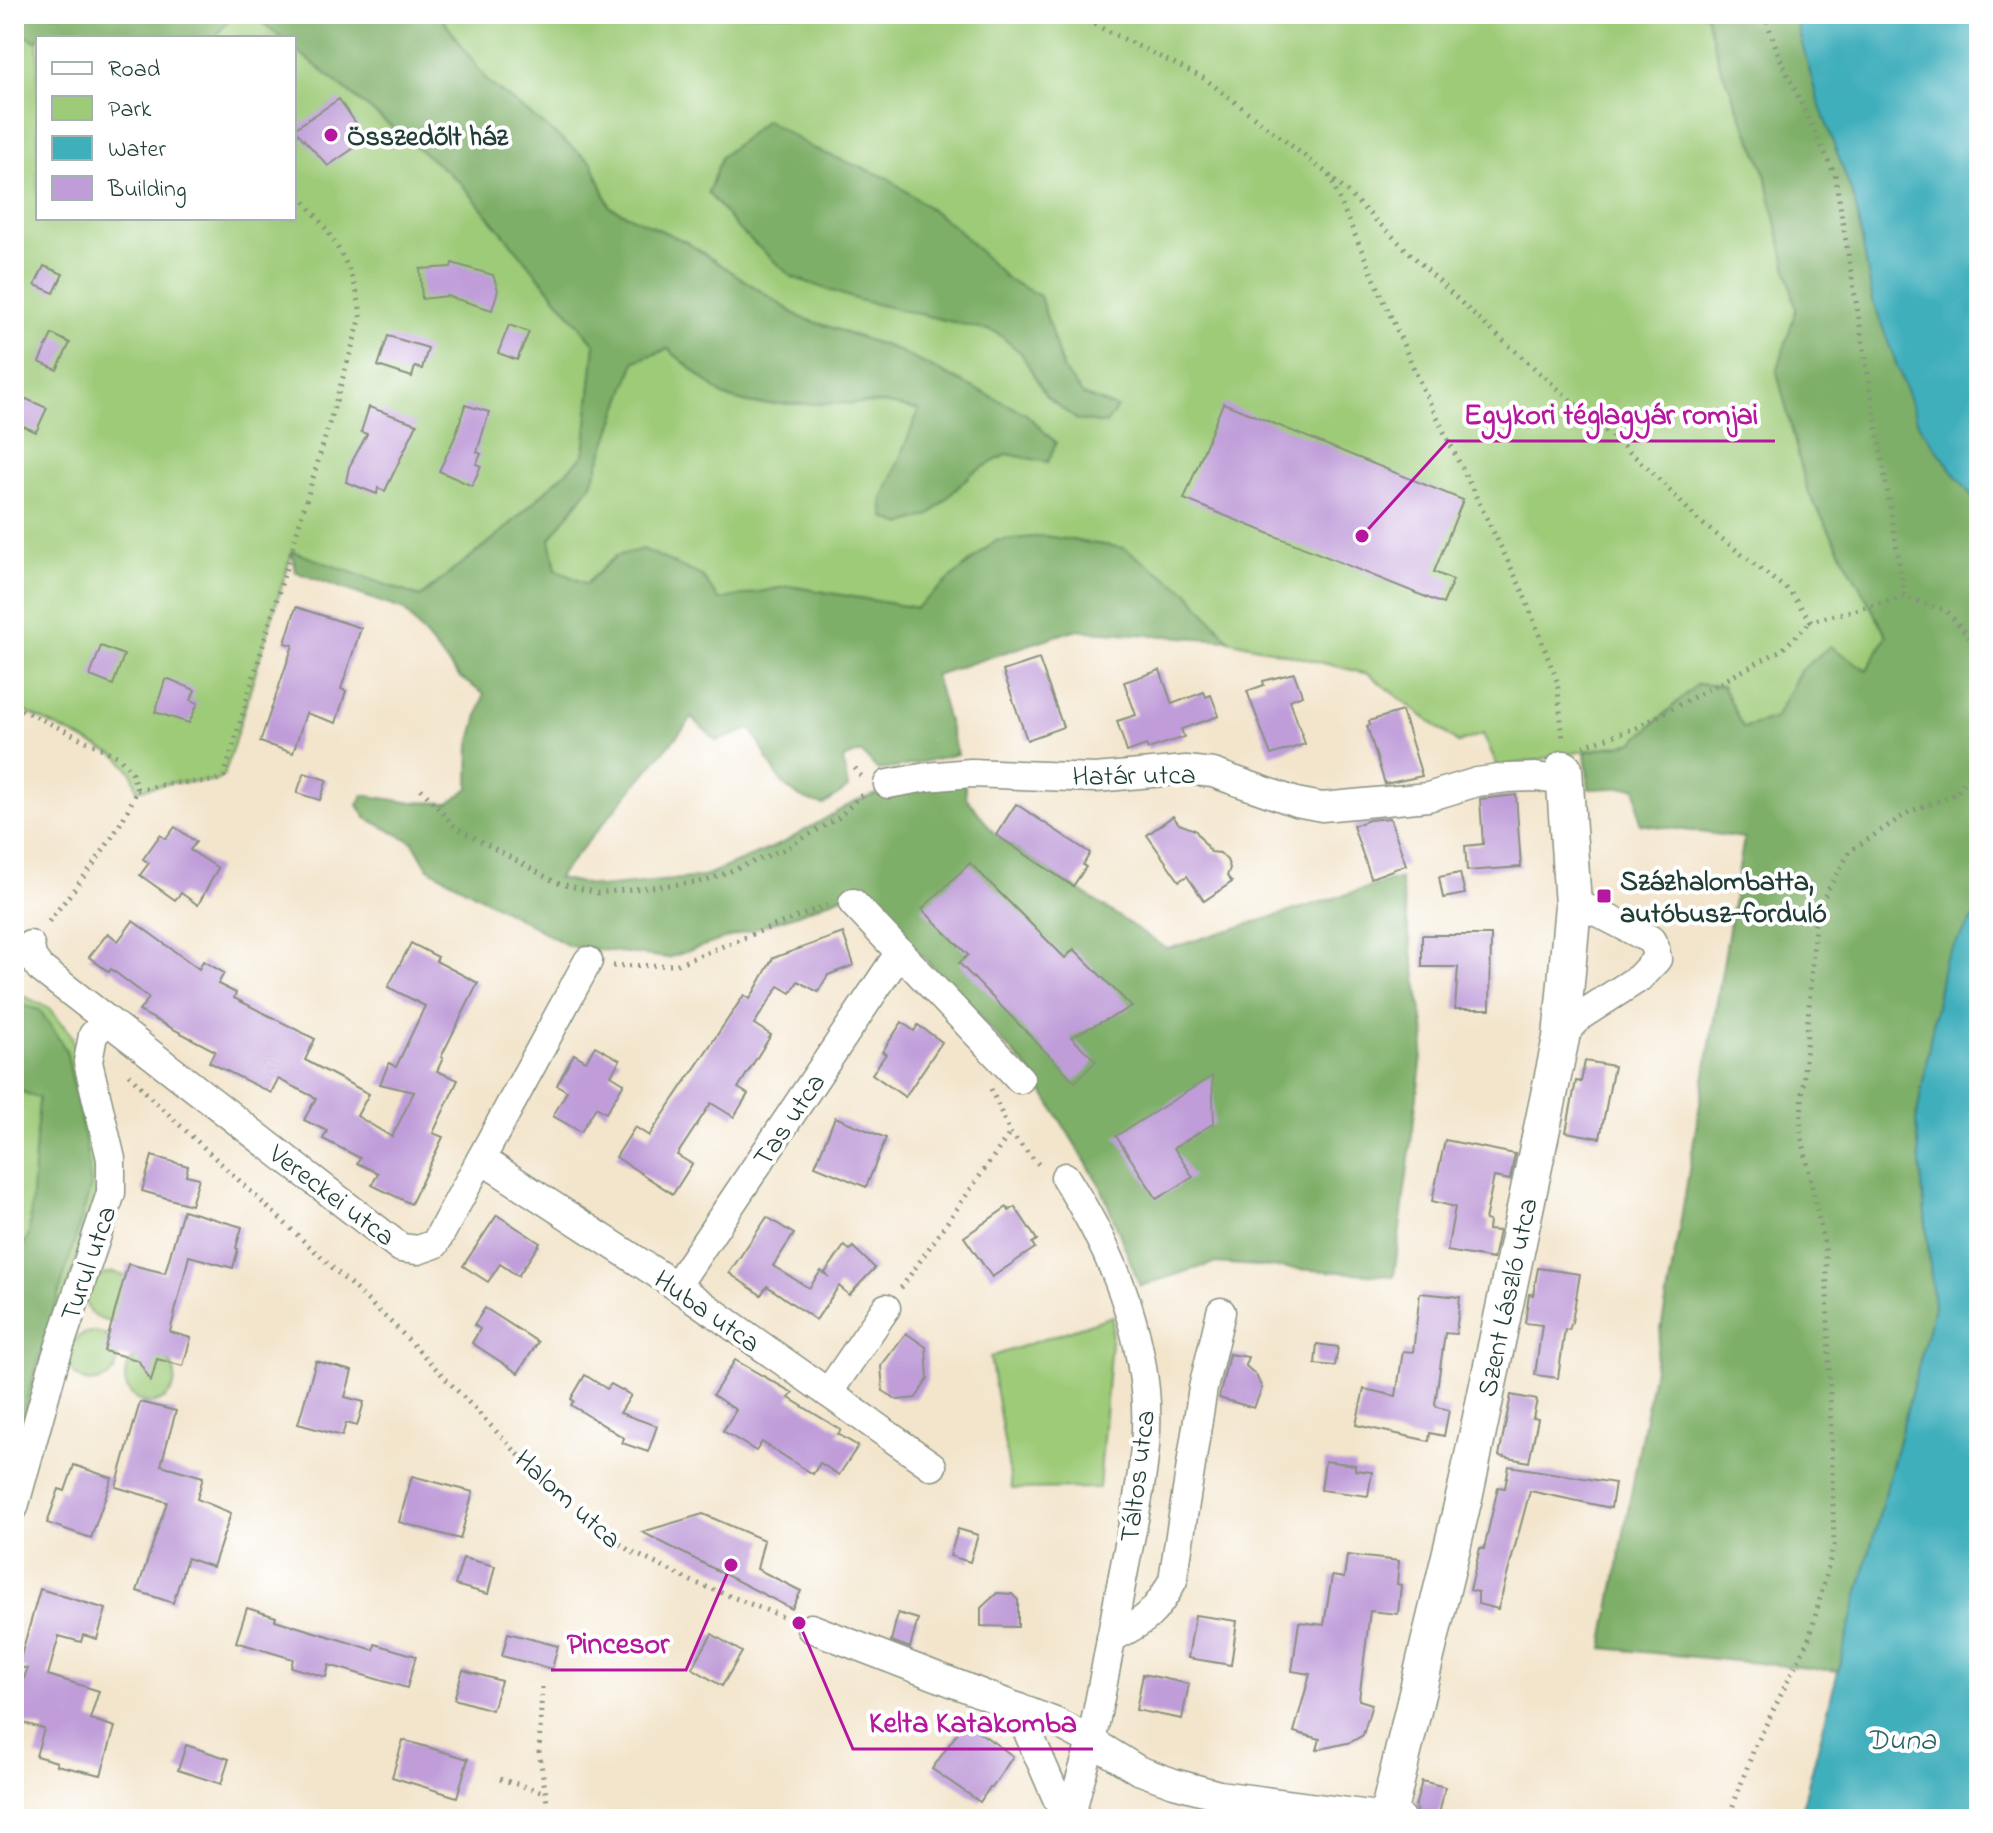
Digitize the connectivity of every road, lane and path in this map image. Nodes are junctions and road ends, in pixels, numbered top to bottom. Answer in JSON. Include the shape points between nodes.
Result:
{"nodes":[{"id":1,"x":1073,"y":14,"type":"edge"},
{"id":2,"x":1764,"y":14,"type":"edge"},
{"id":3,"x":1328,"y":174,"type":"junction"},
{"id":4,"x":296,"y":190,"type":"edge"},
{"id":5,"x":1905,"y":597,"type":"junction"},
{"id":6,"x":1811,"y":621,"type":"junction"},
{"id":7,"x":14,"y":706,"type":"edge"},
{"id":8,"x":1564,"y":768,"type":"junction"},
{"id":9,"x":888,"y":784,"type":"joint"},
{"id":10,"x":421,"y":789,"type":"dead end"},
{"id":11,"x":137,"y":790,"type":"junction"},
{"id":12,"x":853,"y":903,"type":"joint"},
{"id":13,"x":1573,"y":905,"type":"junction"},
{"id":14,"x":30,"y":945,"type":"joint"},
{"id":15,"x":900,"y":952,"type":"junction"},
{"id":16,"x":588,"y":961,"type":"joint"},
{"id":17,"x":100,"y":1028,"type":"junction"},
{"id":18,"x":1561,"y":1038,"type":"junction"},
{"id":19,"x":1020,"y":1079,"type":"dead end"},
{"id":20,"x":481,"y":1159,"type":"junction"},
{"id":21,"x":1067,"y":1180,"type":"joint"},
{"id":22,"x":676,"y":1286,"type":"junction"},
{"id":23,"x":886,"y":1308,"type":"joint"},
{"id":24,"x":1221,"y":1312,"type":"dead end"},
{"id":25,"x":828,"y":1393,"type":"junction"},
{"id":26,"x":932,"y":1466,"type":"dead end"},
{"id":27,"x":14,"y":1507,"type":"edge"},
{"id":28,"x":811,"y":1628,"type":"joint"},
{"id":29,"x":1111,"y":1638,"type":"junction"},
{"id":30,"x":542,"y":1687,"type":"dead end"},
{"id":31,"x":1017,"y":1707,"type":"junction"},
{"id":32,"x":1091,"y":1741,"type":"junction"},
{"id":33,"x":500,"y":1779,"type":"dead end"},
{"id":34,"x":550,"y":1812,"type":"edge"},
{"id":35,"x":1392,"y":1818,"type":"edge"},
{"id":36,"x":1069,"y":1819,"type":"edge"},
{"id":37,"x":1728,"y":1819,"type":"edge"}],
"edges":[{"from":1,"to":3,"type":"path","via":[[1205,79]]},
{"from":2,"to":5,"type":"path","via":[[1835,175]]},
{"from":3,"to":6,"type":"path","via":[[1699,521],[1790,592]]},
{"from":3,"to":8,"type":"path","via":[[1422,387],[1522,590],[1557,681]]},
{"from":4,"to":11,"type":"path","via":[[325,226],[353,277],[361,317],[224,776]]},
{"from":5,"to":6,"type":"path"},
{"from":5,"to":37,"type":"path","via":[[1947,611],[1972,641],[1978,696],[1974,768],[1956,794],[1909,812],[1850,851],[1816,911],[1800,1128],[1826,1254],[1834,1545],[1810,1636],[1754,1749]]},
{"from":6,"to":8,"type":"path","via":[[1783,649]]},
{"from":7,"to":11,"type":"path","via":[[119,757]]},
{"from":8,"to":9,"type":"street","name":"Határ utca","via":[[1536,777],[1477,782],[1428,797],[1322,807],[1225,776],[1186,770],[1095,778],[971,773]]},
{"from":8,"to":13,"type":"street","name":"Szent László utca"},
{"from":9,"to":10,"type":"path","via":[[862,793],[838,818],[787,848],[706,881],[598,893],[557,883],[455,827]]},
{"from":11,"to":14,"type":"path","via":[[106,847]]},
{"from":12,"to":15,"type":"street"},
{"from":12,"to":16,"type":"path","via":[[843,899],[675,965],[629,968]]},
{"from":13,"to":18,"type":"street","name":"Szent László utca"},
{"from":13,"to":18,"type":"street","via":[[1651,940],[1657,959],[1639,978],[1580,1016]]},
{"from":14,"to":17,"type":"street","name":"Vereckei utca","via":[[40,968]]},
{"from":15,"to":19,"type":"street"},
{"from":15,"to":22,"type":"street","name":"Tas utca"},
{"from":16,"to":20,"type":"street","name":"Vereckei utca"},
{"from":17,"to":20,"type":"street","name":"Vereckei utca","via":[[401,1248],[435,1244]]},
{"from":17,"to":27,"type":"street","name":"Turul utca","via":[[88,1062],[111,1159],[111,1193],[54,1363]]},
{"from":17,"to":28,"type":"path","name":"Halom utca","via":[[154,1101],[397,1328],[592,1524],[630,1551],[691,1581]]},
{"from":18,"to":35,"type":"street","name":"Szent László utca"},
{"from":20,"to":22,"type":"street","name":"Huba utca"},
{"from":21,"to":23,"type":"path","via":[[1060,1186],[1010,1133]]},
{"from":21,"to":29,"type":"street","name":"Táltos utca","via":[[1115,1267],[1134,1322],[1145,1392],[1143,1458]]},
{"from":22,"to":25,"type":"street","name":"Huba utca"},
{"from":23,"to":25,"type":"street"},
{"from":24,"to":29,"type":"street","via":[[1203,1388],[1173,1580],[1160,1605]]},
{"from":25,"to":26,"type":"street","name":"Huba utca"},
{"from":28,"to":31,"type":"street"},
{"from":29,"to":32,"type":"street","name":"Táltos utca"},
{"from":30,"to":34,"type":"path","via":[[539,1751]]},
{"from":31,"to":32,"type":"street"},
{"from":31,"to":36,"type":"street"},
{"from":32,"to":35,"type":"street","via":[[1138,1770],[1219,1795]]},
{"from":32,"to":36,"type":"street","name":"Táltos utca"},
{"from":33,"to":34,"type":"path"}]}
